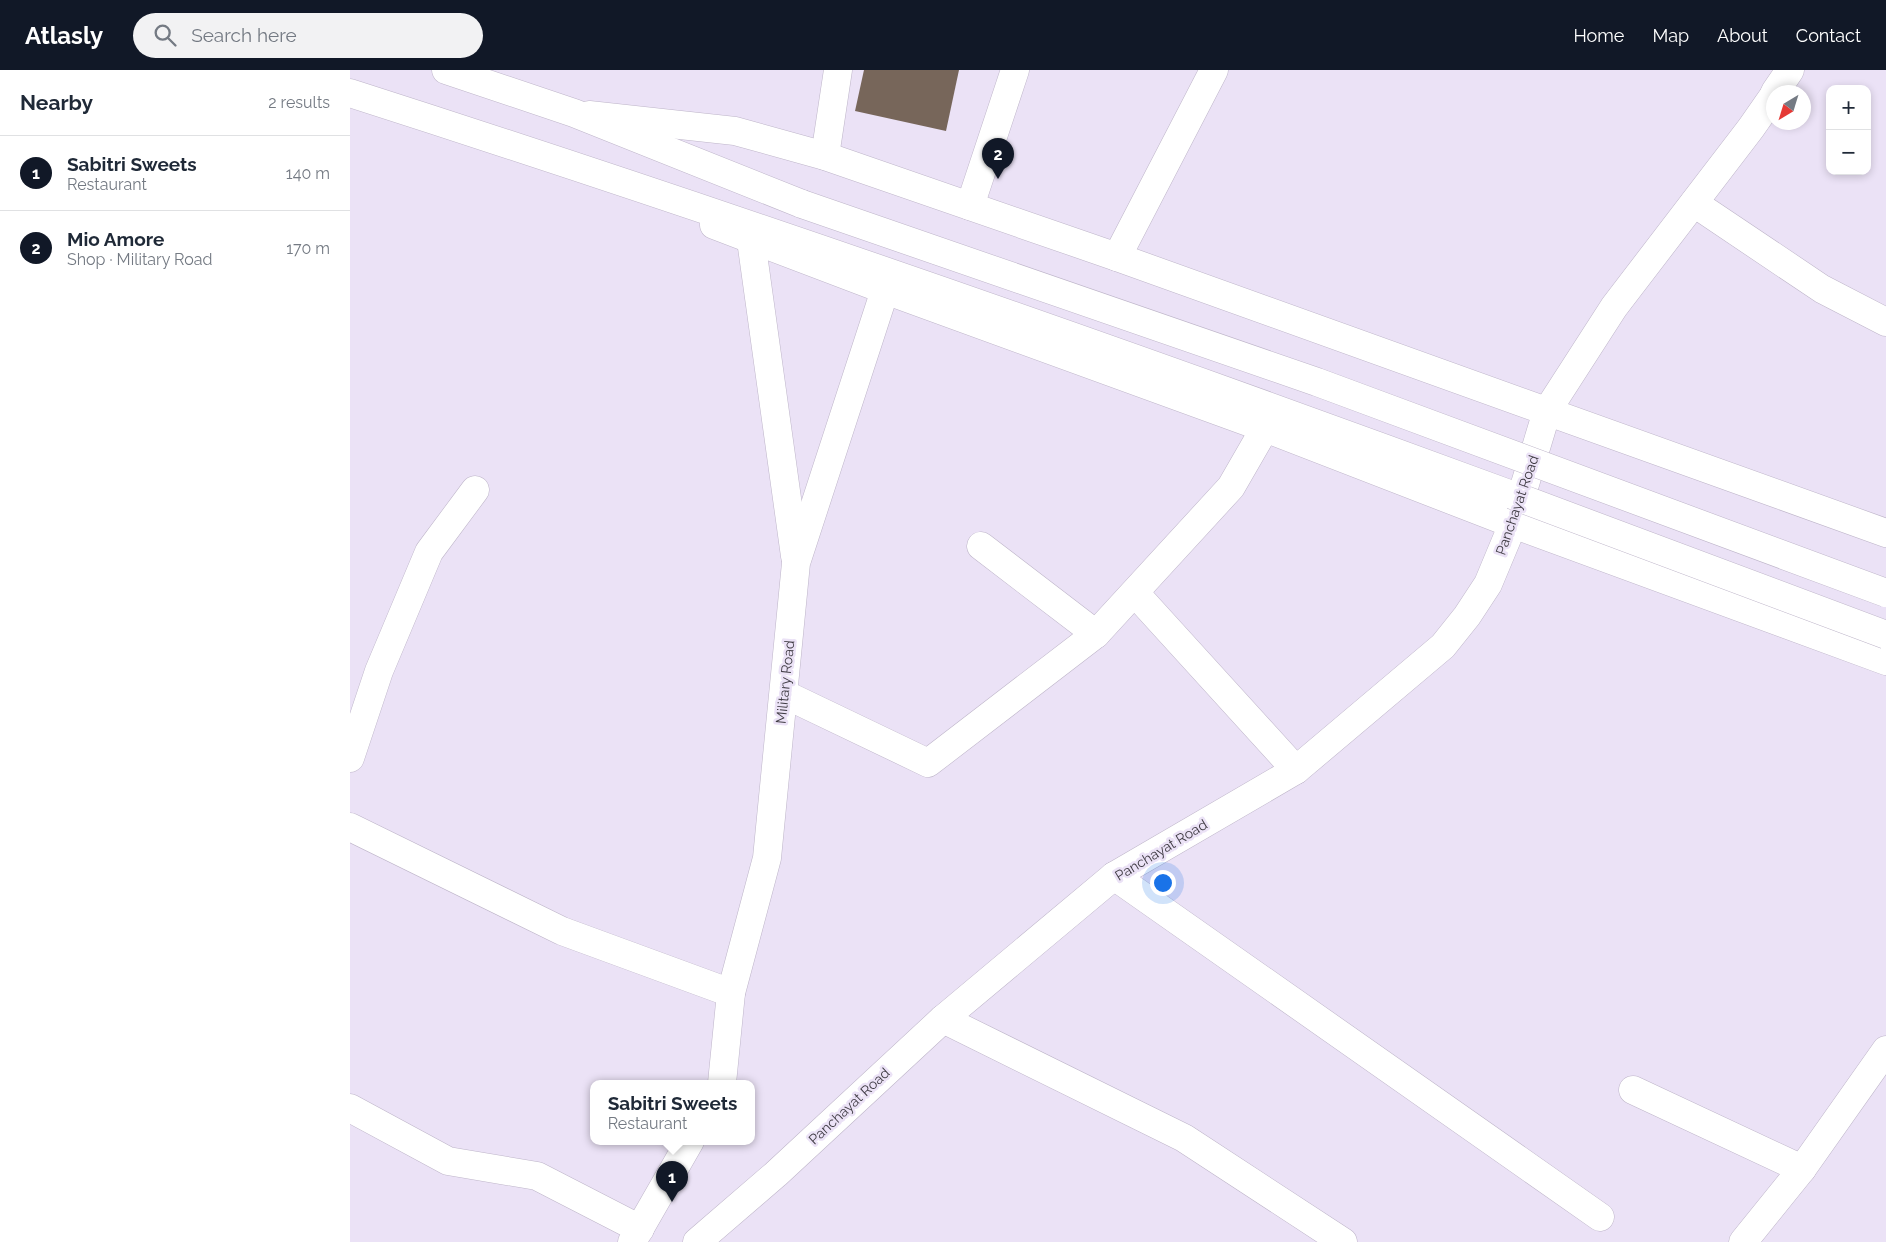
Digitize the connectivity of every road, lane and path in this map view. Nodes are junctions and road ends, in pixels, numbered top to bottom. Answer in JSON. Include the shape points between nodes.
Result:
{"nodes":[{"id":1,"x":446,"y":70,"type":"edge"},
{"id":2,"x":838,"y":70,"type":"edge"},
{"id":3,"x":1015,"y":70,"type":"edge"},
{"id":4,"x":1214,"y":70,"type":"edge"},
{"id":5,"x":1790,"y":70,"type":"edge"},
{"id":6,"x":1780,"y":85,"type":"edge"},
{"id":7,"x":350,"y":93,"type":"edge"},
{"id":8,"x":1766,"y":106,"type":"edge"},
{"id":9,"x":574,"y":113,"type":"junction"},
{"id":10,"x":545,"y":155,"type":"junction"},
{"id":11,"x":825,"y":156,"type":"junction"},
{"id":12,"x":1694,"y":202,"type":"junction"},
{"id":13,"x":970,"y":206,"type":"junction"},
{"id":14,"x":751,"y":240,"type":"junction"},
{"id":15,"x":1118,"y":257,"type":"junction"},
{"id":16,"x":885,"y":290,"type":"junction"},
{"id":17,"x":1886,"y":322,"type":"edge"},
{"id":18,"x":1547,"y":411,"type":"junction"},
{"id":19,"x":1265,"y":428,"type":"junction"},
{"id":20,"x":475,"y":490,"type":"dead end"},
{"id":21,"x":1513,"y":524,"type":"junction"},
{"id":22,"x":1886,"y":533,"type":"edge"},
{"id":23,"x":981,"y":546,"type":"dead end"},
{"id":24,"x":796,"y":563,"type":"junction"},
{"id":25,"x":1135,"y":593,"type":"junction"},
{"id":26,"x":1886,"y":593,"type":"edge"},
{"id":27,"x":1096,"y":634,"type":"junction"},
{"id":28,"x":1886,"y":635,"type":"edge"},
{"id":29,"x":1886,"y":661,"type":"edge"},
{"id":30,"x":784,"y":694,"type":"junction"},
{"id":31,"x":350,"y":758,"type":"edge"},
{"id":32,"x":1296,"y":770,"type":"junction"},
{"id":33,"x":350,"y":827,"type":"edge"},
{"id":34,"x":1114,"y":876,"type":"junction"},
{"id":35,"x":732,"y":992,"type":"junction"},
{"id":36,"x":943,"y":1019,"type":"junction"},
{"id":37,"x":1886,"y":1050,"type":"edge"},
{"id":38,"x":722,"y":1080,"type":"edge"},
{"id":39,"x":1633,"y":1090,"type":"dead end"},
{"id":40,"x":350,"y":1108,"type":"edge"},
{"id":41,"x":688,"y":1145,"type":"edge"},
{"id":42,"x":1802,"y":1169,"type":"junction"},
{"id":43,"x":1600,"y":1216,"type":"dead end"},
{"id":44,"x":636,"y":1236,"type":"edge"},
{"id":45,"x":1334,"y":1239,"type":"edge"},
{"id":46,"x":697,"y":1242,"type":"edge"},
{"id":47,"x":1743,"y":1242,"type":"edge"}],
"edges":[{"from":1,"to":9,"type":"main road"},
{"from":2,"to":11,"type":"main road"},
{"from":3,"to":13,"type":"main road"},
{"from":4,"to":15,"type":"main road"},
{"from":5,"to":6,"type":"main road","name":"Panchayat Road"},
{"from":7,"to":10,"type":"main road"},
{"from":8,"to":12,"type":"main road","name":"Panchayat Road"},
{"from":9,"to":11,"type":"main road","via":[[735,131]]},
{"from":9,"to":26,"type":"main road","bridge":true,"via":[[802,204],[1317,382]]},
{"from":10,"to":14,"type":"main road"},
{"from":10,"to":28,"type":"main road","bridge":true,"via":[[1296,415]]},
{"from":11,"to":13,"type":"main road"},
{"from":12,"to":17,"type":"main road","via":[[1822,289]]},
{"from":12,"to":18,"type":"main road","name":"Panchayat Road","via":[[1614,307]]},
{"from":13,"to":15,"type":"main road"},
{"from":14,"to":16,"type":"main road"},
{"from":14,"to":24,"type":"main road"},
{"from":15,"to":18,"type":"main road"},
{"from":16,"to":19,"type":"main road"},
{"from":16,"to":24,"type":"main road","name":"Military Road"},
{"from":18,"to":21,"type":"main road","name":"Panchayat Road"},
{"from":18,"to":22,"type":"main road"},
{"from":19,"to":21,"type":"main road"},
{"from":19,"to":25,"type":"main road","via":[[1231,487]]},
{"from":20,"to":31,"type":"main road","via":[[429,552],[379,672]]},
{"from":21,"to":29,"type":"main road"},
{"from":21,"to":32,"type":"main road","name":"Panchayat Road","via":[[1488,584],[1443,646]]},
{"from":23,"to":27,"type":"main road"},
{"from":24,"to":30,"type":"main road","name":"Military Road"},
{"from":25,"to":27,"type":"main road"},
{"from":25,"to":32,"type":"main road"},
{"from":27,"to":30,"type":"main road","via":[[928,763]]},
{"from":30,"to":35,"type":"main road","name":"Military Road","via":[[766,858]]},
{"from":32,"to":34,"type":"main road","name":"Panchayat Road"},
{"from":33,"to":35,"type":"main road","via":[[562,931]]},
{"from":34,"to":36,"type":"main road","name":"Panchayat Road"},
{"from":34,"to":43,"type":"main road"},
{"from":35,"to":38,"type":"main road","name":"Military Road"},
{"from":36,"to":45,"type":"main road","via":[[1184,1138]]},
{"from":36,"to":46,"type":"main road","name":"Panchayat Road","via":[[776,1174]]},
{"from":37,"to":42,"type":"main road"},
{"from":39,"to":42,"type":"main road"},
{"from":40,"to":44,"type":"main road","via":[[448,1162],[537,1176]]},
{"from":41,"to":44,"type":"main road"},
{"from":42,"to":47,"type":"main road"}]}
